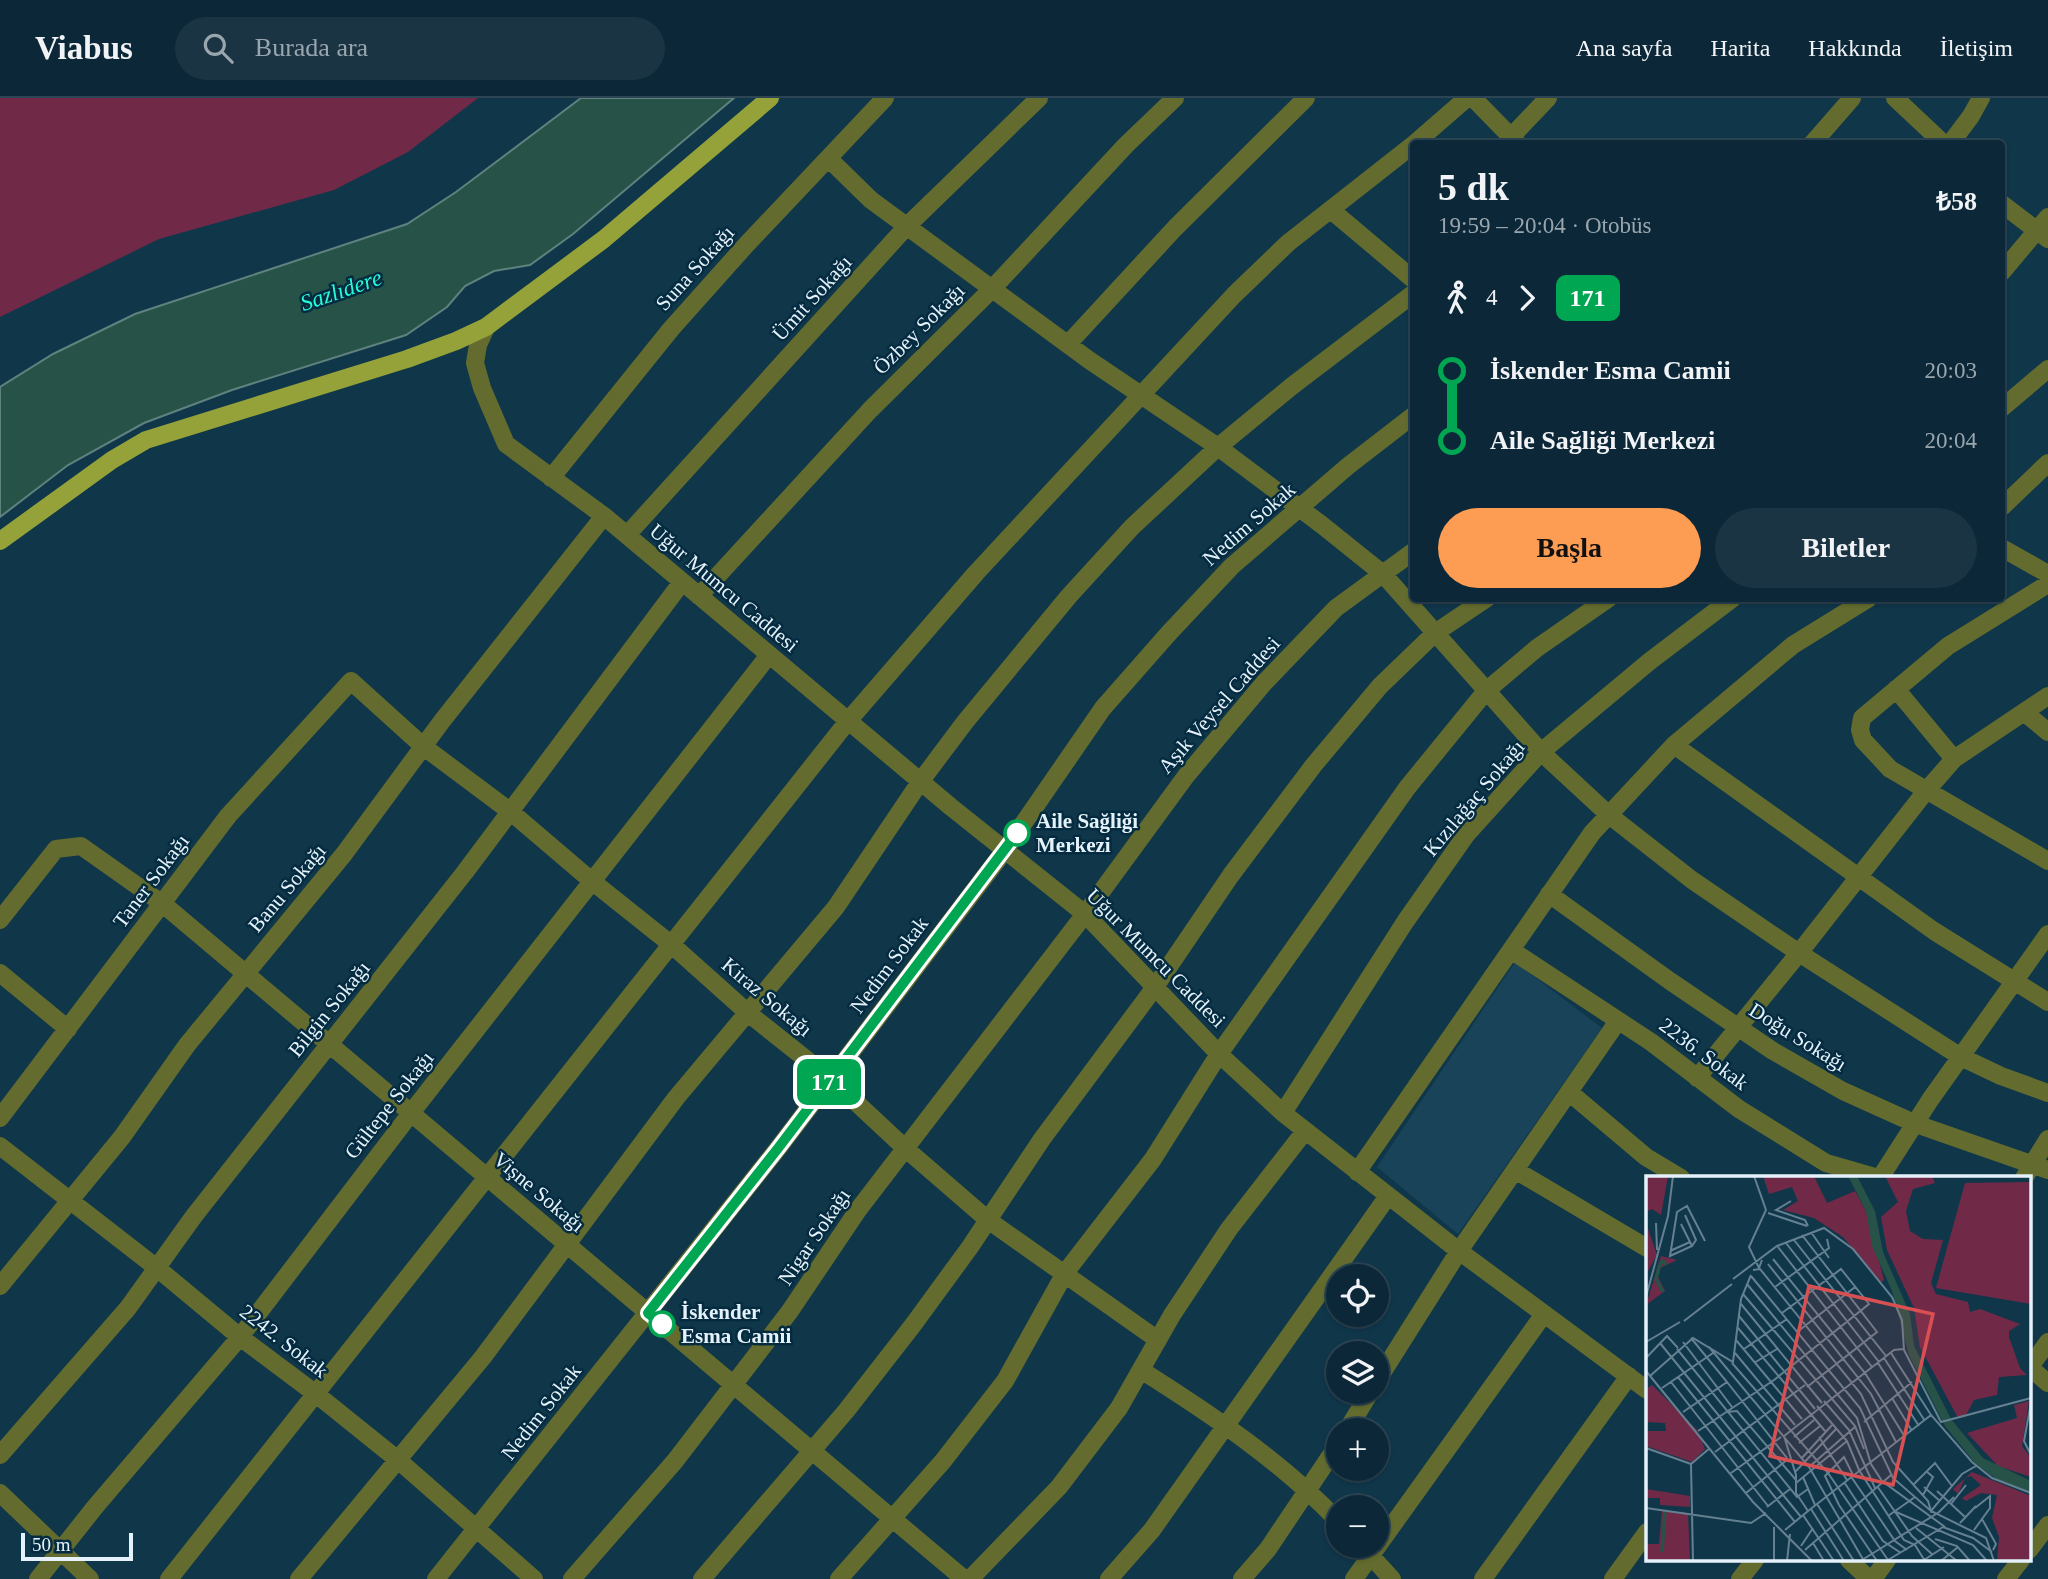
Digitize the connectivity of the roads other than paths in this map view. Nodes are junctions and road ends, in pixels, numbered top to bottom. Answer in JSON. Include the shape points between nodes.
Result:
{"nodes":[{"id":1,"x":770,"y":98,"type":"edge"},
{"id":2,"x":885,"y":98,"type":"edge"},
{"id":3,"x":1039,"y":98,"type":"edge"},
{"id":4,"x":1175,"y":98,"type":"edge"},
{"id":5,"x":1306,"y":98,"type":"edge"},
{"id":6,"x":1467,"y":98,"type":"edge"},
{"id":7,"x":1474,"y":98,"type":"edge"},
{"id":8,"x":1548,"y":98,"type":"edge"},
{"id":9,"x":1852,"y":98,"type":"edge"},
{"id":10,"x":1895,"y":98,"type":"edge"},
{"id":11,"x":1981,"y":98,"type":"edge"},
{"id":12,"x":1419,"y":140,"type":"edge"},
{"id":13,"x":1514,"y":140,"type":"edge"},
{"id":14,"x":1815,"y":140,"type":"edge"},
{"id":15,"x":1940,"y":140,"type":"edge"},
{"id":16,"x":1953,"y":140,"type":"edge"},
{"id":17,"x":1410,"y":147,"type":"edge"},
{"id":18,"x":829,"y":159,"type":"junction"},
{"id":19,"x":2005,"y":206,"type":"edge"},
{"id":20,"x":1331,"y":210,"type":"junction"},
{"id":21,"x":907,"y":226,"type":"junction"},
{"id":22,"x":2045,"y":229,"type":"edge"},
{"id":23,"x":2005,"y":269,"type":"edge"},
{"id":24,"x":1410,"y":277,"type":"edge"},
{"id":25,"x":992,"y":289,"type":"junction"},
{"id":26,"x":1410,"y":296,"type":"edge"},
{"id":27,"x":486,"y":327,"type":"junction"},
{"id":28,"x":1068,"y":344,"type":"junction"},
{"id":29,"x":2048,"y":369,"type":"edge"},
{"id":30,"x":1143,"y":395,"type":"junction"},
{"id":31,"x":2005,"y":405,"type":"edge"},
{"id":32,"x":1410,"y":418,"type":"edge"},
{"id":33,"x":1219,"y":447,"type":"junction"},
{"id":34,"x":2048,"y":463,"type":"edge"},
{"id":35,"x":551,"y":478,"type":"junction"},
{"id":36,"x":2005,"y":504,"type":"edge"},
{"id":37,"x":1301,"y":509,"type":"junction"},
{"id":38,"x":604,"y":516,"type":"junction"},
{"id":39,"x":626,"y":535,"type":"junction"},
{"id":40,"x":0,"y":541,"type":"edge"},
{"id":41,"x":2005,"y":550,"type":"edge"},
{"id":42,"x":1410,"y":554,"type":"edge"},
{"id":43,"x":2048,"y":573,"type":"edge"},
{"id":44,"x":1383,"y":574,"type":"junction"},
{"id":45,"x":682,"y":582,"type":"junction"},
{"id":46,"x":2048,"y":584,"type":"edge"},
{"id":47,"x":699,"y":596,"type":"junction"},
{"id":48,"x":1481,"y":602,"type":"edge"},
{"id":49,"x":1603,"y":602,"type":"edge"},
{"id":50,"x":1728,"y":602,"type":"edge"},
{"id":51,"x":1863,"y":602,"type":"edge"},
{"id":52,"x":1435,"y":632,"type":"junction"},
{"id":53,"x":769,"y":655,"type":"junction"},
{"id":54,"x":351,"y":681,"type":"joint"},
{"id":55,"x":1896,"y":689,"type":"junction"},
{"id":56,"x":1486,"y":691,"type":"junction"},
{"id":57,"x":2048,"y":695,"type":"edge"},
{"id":58,"x":2025,"y":713,"type":"junction"},
{"id":59,"x":848,"y":722,"type":"junction"},
{"id":60,"x":2048,"y":732,"type":"edge"},
{"id":61,"x":1674,"y":745,"type":"junction"},
{"id":62,"x":424,"y":747,"type":"junction"},
{"id":63,"x":1541,"y":752,"type":"junction"},
{"id":64,"x":1954,"y":759,"type":"junction"},
{"id":65,"x":920,"y":782,"type":"junction"},
{"id":66,"x":1926,"y":791,"type":"junction"},
{"id":67,"x":511,"y":812,"type":"junction"},
{"id":68,"x":1609,"y":815,"type":"junction"},
{"id":69,"x":1005,"y":850,"type":"junction"},
{"id":70,"x":2048,"y":861,"type":"edge"},
{"id":71,"x":1859,"y":877,"type":"junction"},
{"id":72,"x":593,"y":882,"type":"junction"},
{"id":73,"x":1549,"y":894,"type":"junction"},
{"id":74,"x":163,"y":904,"type":"junction"},
{"id":75,"x":1085,"y":914,"type":"junction"},
{"id":76,"x":0,"y":920,"type":"edge"},
{"id":77,"x":2046,"y":939,"type":"edge"},
{"id":78,"x":672,"y":945,"type":"junction"},
{"id":79,"x":1511,"y":950,"type":"junction"},
{"id":80,"x":1799,"y":953,"type":"junction"},
{"id":81,"x":0,"y":973,"type":"edge"},
{"id":82,"x":246,"y":974,"type":"junction"},
{"id":83,"x":2016,"y":982,"type":"junction"},
{"id":84,"x":1156,"y":987,"type":"junction"},
{"id":85,"x":2048,"y":1002,"type":"edge"},
{"id":86,"x":748,"y":1013,"type":"junction"},
{"id":87,"x":1618,"y":1021,"type":"junction"},
{"id":88,"x":1739,"y":1028,"type":"junction"},
{"id":89,"x":68,"y":1029,"type":"junction"},
{"id":90,"x":329,"y":1045,"type":"junction"},
{"id":91,"x":1219,"y":1054,"type":"junction"},
{"id":92,"x":1961,"y":1057,"type":"junction"},
{"id":93,"x":1697,"y":1077,"type":"junction"},
{"id":94,"x":831,"y":1079,"type":"junction"},
{"id":95,"x":1569,"y":1092,"type":"junction"},
{"id":96,"x":2048,"y":1093,"type":"edge"},
{"id":97,"x":411,"y":1113,"type":"junction"},
{"id":98,"x":1283,"y":1113,"type":"junction"},
{"id":99,"x":0,"y":1118,"type":"edge"},
{"id":100,"x":1916,"y":1124,"type":"junction"},
{"id":101,"x":1305,"y":1131,"type":"junction"},
{"id":102,"x":2048,"y":1139,"type":"edge"},
{"id":103,"x":0,"y":1146,"type":"edge"},
{"id":104,"x":906,"y":1149,"type":"junction"},
{"id":105,"x":1515,"y":1170,"type":"junction"},
{"id":106,"x":2035,"y":1171,"type":"edge"},
{"id":107,"x":1357,"y":1172,"type":"junction"},
{"id":108,"x":1678,"y":1176,"type":"edge"},
{"id":109,"x":1872,"y":1176,"type":"edge"},
{"id":110,"x":1880,"y":1176,"type":"edge"},
{"id":111,"x":487,"y":1178,"type":"junction"},
{"id":112,"x":1388,"y":1196,"type":"junction"},
{"id":113,"x":69,"y":1201,"type":"junction"},
{"id":114,"x":988,"y":1220,"type":"junction"},
{"id":115,"x":567,"y":1244,"type":"junction"},
{"id":116,"x":1646,"y":1247,"type":"edge"},
{"id":117,"x":1459,"y":1251,"type":"junction"},
{"id":118,"x":157,"y":1268,"type":"junction"},
{"id":119,"x":1065,"y":1273,"type":"junction"},
{"id":120,"x":0,"y":1286,"type":"edge"},
{"id":121,"x":648,"y":1313,"type":"junction"},
{"id":122,"x":1544,"y":1314,"type":"junction"},
{"id":123,"x":2048,"y":1331,"type":"edge"},
{"id":124,"x":240,"y":1337,"type":"junction"},
{"id":125,"x":1158,"y":1340,"type":"junction"},
{"id":126,"x":2048,"y":1342,"type":"edge"},
{"id":127,"x":2030,"y":1344,"type":"edge"},
{"id":128,"x":1389,"y":1362,"type":"edge"},
{"id":129,"x":2030,"y":1367,"type":"edge"},
{"id":130,"x":2030,"y":1369,"type":"edge"},
{"id":131,"x":1141,"y":1370,"type":"junction"},
{"id":132,"x":1629,"y":1377,"type":"junction"},
{"id":133,"x":2048,"y":1383,"type":"edge"},
{"id":134,"x":733,"y":1385,"type":"junction"},
{"id":135,"x":1646,"y":1389,"type":"edge"},
{"id":136,"x":316,"y":1394,"type":"junction"},
{"id":137,"x":1226,"y":1425,"type":"junction"},
{"id":138,"x":812,"y":1451,"type":"junction"},
{"id":139,"x":0,"y":1455,"type":"edge"},
{"id":140,"x":398,"y":1460,"type":"junction"},
{"id":141,"x":1326,"y":1462,"type":"edge"},
{"id":142,"x":1308,"y":1489,"type":"junction"},
{"id":143,"x":0,"y":1493,"type":"edge"},
{"id":144,"x":1326,"y":1508,"type":"edge"},
{"id":145,"x":892,"y":1518,"type":"junction"},
{"id":146,"x":1389,"y":1520,"type":"edge"},
{"id":147,"x":2048,"y":1525,"type":"edge"},
{"id":148,"x":476,"y":1529,"type":"junction"},
{"id":149,"x":1646,"y":1533,"type":"edge"},
{"id":150,"x":2030,"y":1549,"type":"edge"},
{"id":151,"x":60,"y":1552,"type":"junction"},
{"id":152,"x":1363,"y":1558,"type":"edge"},
{"id":153,"x":1372,"y":1558,"type":"edge"},
{"id":154,"x":1753,"y":1562,"type":"edge"},
{"id":155,"x":1851,"y":1562,"type":"edge"},
{"id":156,"x":1885,"y":1562,"type":"edge"},
{"id":157,"x":2019,"y":1562,"type":"edge"},
{"id":158,"x":38,"y":1579,"type":"edge"},
{"id":159,"x":90,"y":1579,"type":"edge"},
{"id":160,"x":169,"y":1579,"type":"edge"},
{"id":161,"x":299,"y":1579,"type":"edge"},
{"id":162,"x":436,"y":1579,"type":"edge"},
{"id":163,"x":534,"y":1579,"type":"edge"},
{"id":164,"x":572,"y":1579,"type":"edge"},
{"id":165,"x":702,"y":1579,"type":"edge"},
{"id":166,"x":839,"y":1579,"type":"edge"},
{"id":167,"x":964,"y":1579,"type":"edge"},
{"id":168,"x":970,"y":1579,"type":"edge"},
{"id":169,"x":1109,"y":1579,"type":"edge"},
{"id":170,"x":1242,"y":1579,"type":"edge"},
{"id":171,"x":1354,"y":1579,"type":"edge"},
{"id":172,"x":1392,"y":1579,"type":"edge"},
{"id":173,"x":1483,"y":1579,"type":"edge"},
{"id":174,"x":1613,"y":1579,"type":"edge"},
{"id":175,"x":1740,"y":1579,"type":"edge"},
{"id":176,"x":1871,"y":1579,"type":"edge"},
{"id":177,"x":2006,"y":1579,"type":"edge"}],
"edges":[{"from":1,"to":27,"type":"main road","via":[[604,239]]},
{"from":2,"to":18,"type":"street","name":"Suna Sokağı"},
{"from":3,"to":21,"type":"street","name":"Ümit Sokağı"},
{"from":4,"to":25,"type":"street","name":"Özbey Sokağı"},
{"from":5,"to":28,"type":"street","via":[[1174,228]]},
{"from":6,"to":12,"type":"street"},
{"from":7,"to":13,"type":"street"},
{"from":8,"to":13,"type":"street"},
{"from":9,"to":14,"type":"street"},
{"from":10,"to":15,"type":"street"},
{"from":11,"to":16,"type":"street"},
{"from":17,"to":20,"type":"street"},
{"from":18,"to":21,"type":"street","via":[[871,200]]},
{"from":18,"to":35,"type":"street","name":"Suna Sokağı","via":[[696,301]]},
{"from":19,"to":22,"type":"street"},
{"from":20,"to":24,"type":"street"},
{"from":20,"to":30,"type":"street","via":[[1288,243],[1234,295]]},
{"from":21,"to":25,"type":"street"},
{"from":21,"to":39,"type":"street","name":"Ümit Sokağı"},
{"from":22,"to":23,"type":"street"},
{"from":25,"to":28,"type":"street"},
{"from":25,"to":47,"type":"street","name":"Özbey Sokağı","via":[[870,410]]},
{"from":26,"to":33,"type":"street"},
{"from":27,"to":35,"type":"street","name":"Uğur Mumcu Caddesi","via":[[475,363],[498,427],[506,444]]},
{"from":27,"to":40,"type":"main road","via":[[407,359],[146,440]]},
{"from":28,"to":30,"type":"street"},
{"from":29,"to":31,"type":"street"},
{"from":30,"to":33,"type":"street"},
{"from":30,"to":59,"type":"street","via":[[976,573]]},
{"from":32,"to":37,"type":"street","name":"Nedim Sokak"},
{"from":33,"to":37,"type":"street"},
{"from":33,"to":65,"type":"street","via":[[1132,527],[1069,596]]},
{"from":34,"to":36,"type":"street"},
{"from":35,"to":38,"type":"street","name":"Uğur Mumcu Caddesi"},
{"from":37,"to":44,"type":"street"},
{"from":37,"to":69,"type":"street","name":"Nedim Sokak","via":[[1232,566],[1168,633],[1103,708]]},
{"from":38,"to":39,"type":"street","name":"Uğur Mumcu Caddesi"},
{"from":38,"to":62,"type":"street","name":"Banu Sokağı"},
{"from":39,"to":45,"type":"street","name":"Uğur Mumcu Caddesi"},
{"from":41,"to":43,"type":"street"},
{"from":42,"to":44,"type":"street","name":"Aşık Veysel Caddesi"},
{"from":44,"to":52,"type":"street"},
{"from":44,"to":75,"type":"street","name":"Aşık Veysel Caddesi","via":[[1336,608],[1264,683],[1186,776]]},
{"from":45,"to":47,"type":"street","name":"Uğur Mumcu Caddesi"},
{"from":45,"to":67,"type":"street","name":"Bilgin Sokağı"},
{"from":46,"to":55,"type":"street","via":[[1948,646]]},
{"from":47,"to":53,"type":"street","name":"Uğur Mumcu Caddesi"},
{"from":48,"to":52,"type":"street"},
{"from":49,"to":56,"type":"street"},
{"from":50,"to":63,"type":"street","name":"Kızılağaç Sokağı"},
{"from":51,"to":61,"type":"street","via":[[1793,645]]},
{"from":52,"to":56,"type":"street"},
{"from":52,"to":84,"type":"street","via":[[1380,686],[1313,766],[1231,875]]},
{"from":53,"to":59,"type":"street","name":"Uğur Mumcu Caddesi"},
{"from":53,"to":72,"type":"street","name":"Gültepe Sokağı"},
{"from":54,"to":62,"type":"street","name":"Kiraz Sokağı"},
{"from":54,"to":74,"type":"street","name":"Taner Sokağı","via":[[228,816]]},
{"from":55,"to":64,"type":"street"},
{"from":55,"to":66,"type":"street","via":[[1862,718],[1860,730],[1863,740],[1891,769]]},
{"from":56,"to":63,"type":"street"},
{"from":56,"to":91,"type":"street","via":[[1408,788]]},
{"from":57,"to":58,"type":"street"},
{"from":58,"to":60,"type":"street"},
{"from":58,"to":64,"type":"street"},
{"from":59,"to":65,"type":"street","name":"Uğur Mumcu Caddesi"},
{"from":59,"to":78,"type":"street"},
{"from":61,"to":68,"type":"street"},
{"from":61,"to":71,"type":"street"},
{"from":62,"to":67,"type":"street","name":"Kiraz Sokağı"},
{"from":62,"to":82,"type":"street","name":"Banu Sokağı","via":[[345,854]]},
{"from":63,"to":68,"type":"street"},
{"from":63,"to":98,"type":"street","name":"Kızılağaç Sokağı","via":[[1466,835]]},
{"from":64,"to":66,"type":"street"},
{"from":65,"to":69,"type":"street","name":"Uğur Mumcu Caddesi"},
{"from":65,"to":86,"type":"street","via":[[836,907]]},
{"from":66,"to":70,"type":"street"},
{"from":66,"to":71,"type":"street"},
{"from":67,"to":72,"type":"street","name":"Kiraz Sokağı"},
{"from":67,"to":90,"type":"street","name":"Bilgin Sokağı"},
{"from":68,"to":73,"type":"street"},
{"from":68,"to":80,"type":"street","via":[[1692,880]]},
{"from":69,"to":75,"type":"street","name":"Uğur Mumcu Caddesi"},
{"from":69,"to":94,"type":"street","name":"Nedim Sokak"},
{"from":71,"to":80,"type":"street"},
{"from":71,"to":83,"type":"street"},
{"from":72,"to":78,"type":"street","name":"Kiraz Sokağı"},
{"from":72,"to":97,"type":"street","name":"Gültepe Sokağı"},
{"from":73,"to":79,"type":"street"},
{"from":73,"to":88,"type":"street","name":"Doğu Sokağı"},
{"from":74,"to":76,"type":"street","name":"Vişne Sokağı","via":[[81,846],[56,849]]},
{"from":74,"to":82,"type":"street","name":"Vişne Sokağı"},
{"from":74,"to":89,"type":"street","name":"Taner Sokağı"},
{"from":75,"to":84,"type":"street","name":"Uğur Mumcu Caddesi"},
{"from":75,"to":104,"type":"street","name":"Nigar Sokağı"},
{"from":77,"to":83,"type":"street"},
{"from":78,"to":86,"type":"street","name":"Kiraz Sokağı"},
{"from":78,"to":111,"type":"street"},
{"from":79,"to":87,"type":"street","name":"2236. Sokak"},
{"from":79,"to":107,"type":"street"},
{"from":80,"to":88,"type":"street"},
{"from":80,"to":92,"type":"street"},
{"from":81,"to":89,"type":"street"},
{"from":82,"to":90,"type":"street","name":"Vişne Sokağı"},
{"from":82,"to":113,"type":"street","name":"Banu Sokağı"},
{"from":83,"to":85,"type":"street"},
{"from":83,"to":92,"type":"street"},
{"from":84,"to":91,"type":"street","name":"Uğur Mumcu Caddesi"},
{"from":84,"to":114,"type":"street","via":[[1042,1139]]},
{"from":86,"to":94,"type":"street","name":"Kiraz Sokağı"},
{"from":86,"to":115,"type":"street","via":[[676,1098]]},
{"from":87,"to":93,"type":"street","name":"2236. Sokak"},
{"from":87,"to":95,"type":"street"},
{"from":88,"to":93,"type":"street"},
{"from":88,"to":100,"type":"street","name":"Doğu Sokağı","via":[[1843,1091]]},
{"from":89,"to":99,"type":"street","name":"Taner Sokağı"},
{"from":90,"to":97,"type":"street","name":"Vişne Sokağı"},
{"from":90,"to":118,"type":"street","name":"Bilgin Sokağı"},
{"from":91,"to":98,"type":"street","name":"Uğur Mumcu Caddesi"},
{"from":91,"to":119,"type":"street","via":[[1153,1159]]},
{"from":92,"to":96,"type":"street"},
{"from":92,"to":100,"type":"street"},
{"from":93,"to":109,"type":"street","name":"2236. Sokak","via":[[1826,1163]]},
{"from":94,"to":104,"type":"street","name":"Kiraz Sokağı"},
{"from":94,"to":121,"type":"street","name":"Nedim Sokak"},
{"from":95,"to":105,"type":"street"},
{"from":95,"to":108,"type":"street","via":[[1646,1157]]},
{"from":97,"to":111,"type":"street","name":"Vişne Sokağı"},
{"from":97,"to":124,"type":"street","name":"Gültepe Sokağı"},
{"from":98,"to":101,"type":"street","name":"Uğur Mumcu Caddesi"},
{"from":100,"to":106,"type":"street","name":"Doğu Sokağı"},
{"from":100,"to":110,"type":"street"},
{"from":101,"to":107,"type":"street","name":"Uğur Mumcu Caddesi"},
{"from":101,"to":125,"type":"street","via":[[1229,1229]]},
{"from":102,"to":106,"type":"street"},
{"from":103,"to":113,"type":"street","name":"2242. Sokak"},
{"from":104,"to":114,"type":"street","name":"Kiraz Sokağı"},
{"from":104,"to":134,"type":"street","name":"Nigar Sokağı"},
{"from":105,"to":116,"type":"street"},
{"from":105,"to":117,"type":"street"},
{"from":107,"to":112,"type":"street","name":"Uğur Mumcu Caddesi"},
{"from":111,"to":115,"type":"street","name":"Vişne Sokağı"},
{"from":111,"to":136,"type":"street"},
{"from":112,"to":117,"type":"street","name":"Uğur Mumcu Caddesi"},
{"from":112,"to":137,"type":"street"},
{"from":113,"to":118,"type":"street","name":"2242. Sokak"},
{"from":113,"to":120,"type":"street","name":"Banu Sokağı"},
{"from":114,"to":119,"type":"street","name":"Kiraz Sokağı"},
{"from":114,"to":138,"type":"street","via":[[913,1325]]},
{"from":115,"to":121,"type":"street","name":"Vişne Sokağı"},
{"from":115,"to":140,"type":"street"},
{"from":117,"to":122,"type":"street","name":"Uğur Mumcu Caddesi"},
{"from":117,"to":128,"type":"street"},
{"from":118,"to":124,"type":"street","name":"2242. Sokak"},
{"from":118,"to":139,"type":"street","name":"Bilgin Sokağı","via":[[128,1308]]},
{"from":119,"to":125,"type":"street","name":"Kiraz Sokağı"},
{"from":119,"to":145,"type":"street","via":[[1005,1381]]},
{"from":121,"to":134,"type":"street","name":"Vişne Sokağı"},
{"from":121,"to":148,"type":"street","name":"Nedim Sokak"},
{"from":122,"to":132,"type":"street","name":"Uğur Mumcu Caddesi"},
{"from":122,"to":146,"type":"street"},
{"from":123,"to":127,"type":"street"},
{"from":124,"to":136,"type":"street","name":"2242. Sokak"},
{"from":124,"to":151,"type":"street","name":"Gültepe Sokağı"},
{"from":125,"to":131,"type":"street"},
{"from":126,"to":129,"type":"street"},
{"from":130,"to":133,"type":"street"},
{"from":131,"to":137,"type":"street"},
{"from":131,"to":168,"type":"street","via":[[1119,1408],[1059,1487]]},
{"from":132,"to":135,"type":"street","name":"Uğur Mumcu Caddesi"},
{"from":132,"to":173,"type":"street"},
{"from":134,"to":138,"type":"street","name":"Vişne Sokağı"},
{"from":134,"to":164,"type":"street","name":"Nigar Sokağı","via":[[675,1461]]},
{"from":136,"to":140,"type":"street","name":"2242. Sokak"},
{"from":136,"to":160,"type":"street"},
{"from":137,"to":142,"type":"street"},
{"from":137,"to":169,"type":"street","via":[[1152,1530]]},
{"from":138,"to":145,"type":"street","name":"Vişne Sokağı"},
{"from":138,"to":165,"type":"street"},
{"from":140,"to":148,"type":"street","name":"2242. Sokak"},
{"from":140,"to":161,"type":"street"},
{"from":141,"to":142,"type":"street"},
{"from":142,"to":144,"type":"street"},
{"from":142,"to":170,"type":"street"},
{"from":143,"to":151,"type":"street"},
{"from":145,"to":166,"type":"street"},
{"from":145,"to":167,"type":"street","name":"Vişne Sokağı"},
{"from":147,"to":150,"type":"street"},
{"from":148,"to":162,"type":"street","name":"Nedim Sokak"},
{"from":148,"to":163,"type":"street","name":"2242. Sokak"},
{"from":149,"to":174,"type":"street"},
{"from":151,"to":158,"type":"street","name":"Gültepe Sokağı"},
{"from":151,"to":159,"type":"street"},
{"from":152,"to":171,"type":"street"},
{"from":153,"to":172,"type":"street"},
{"from":154,"to":175,"type":"street"},
{"from":155,"to":176,"type":"street"},
{"from":156,"to":176,"type":"street"},
{"from":157,"to":177,"type":"street"}]}
